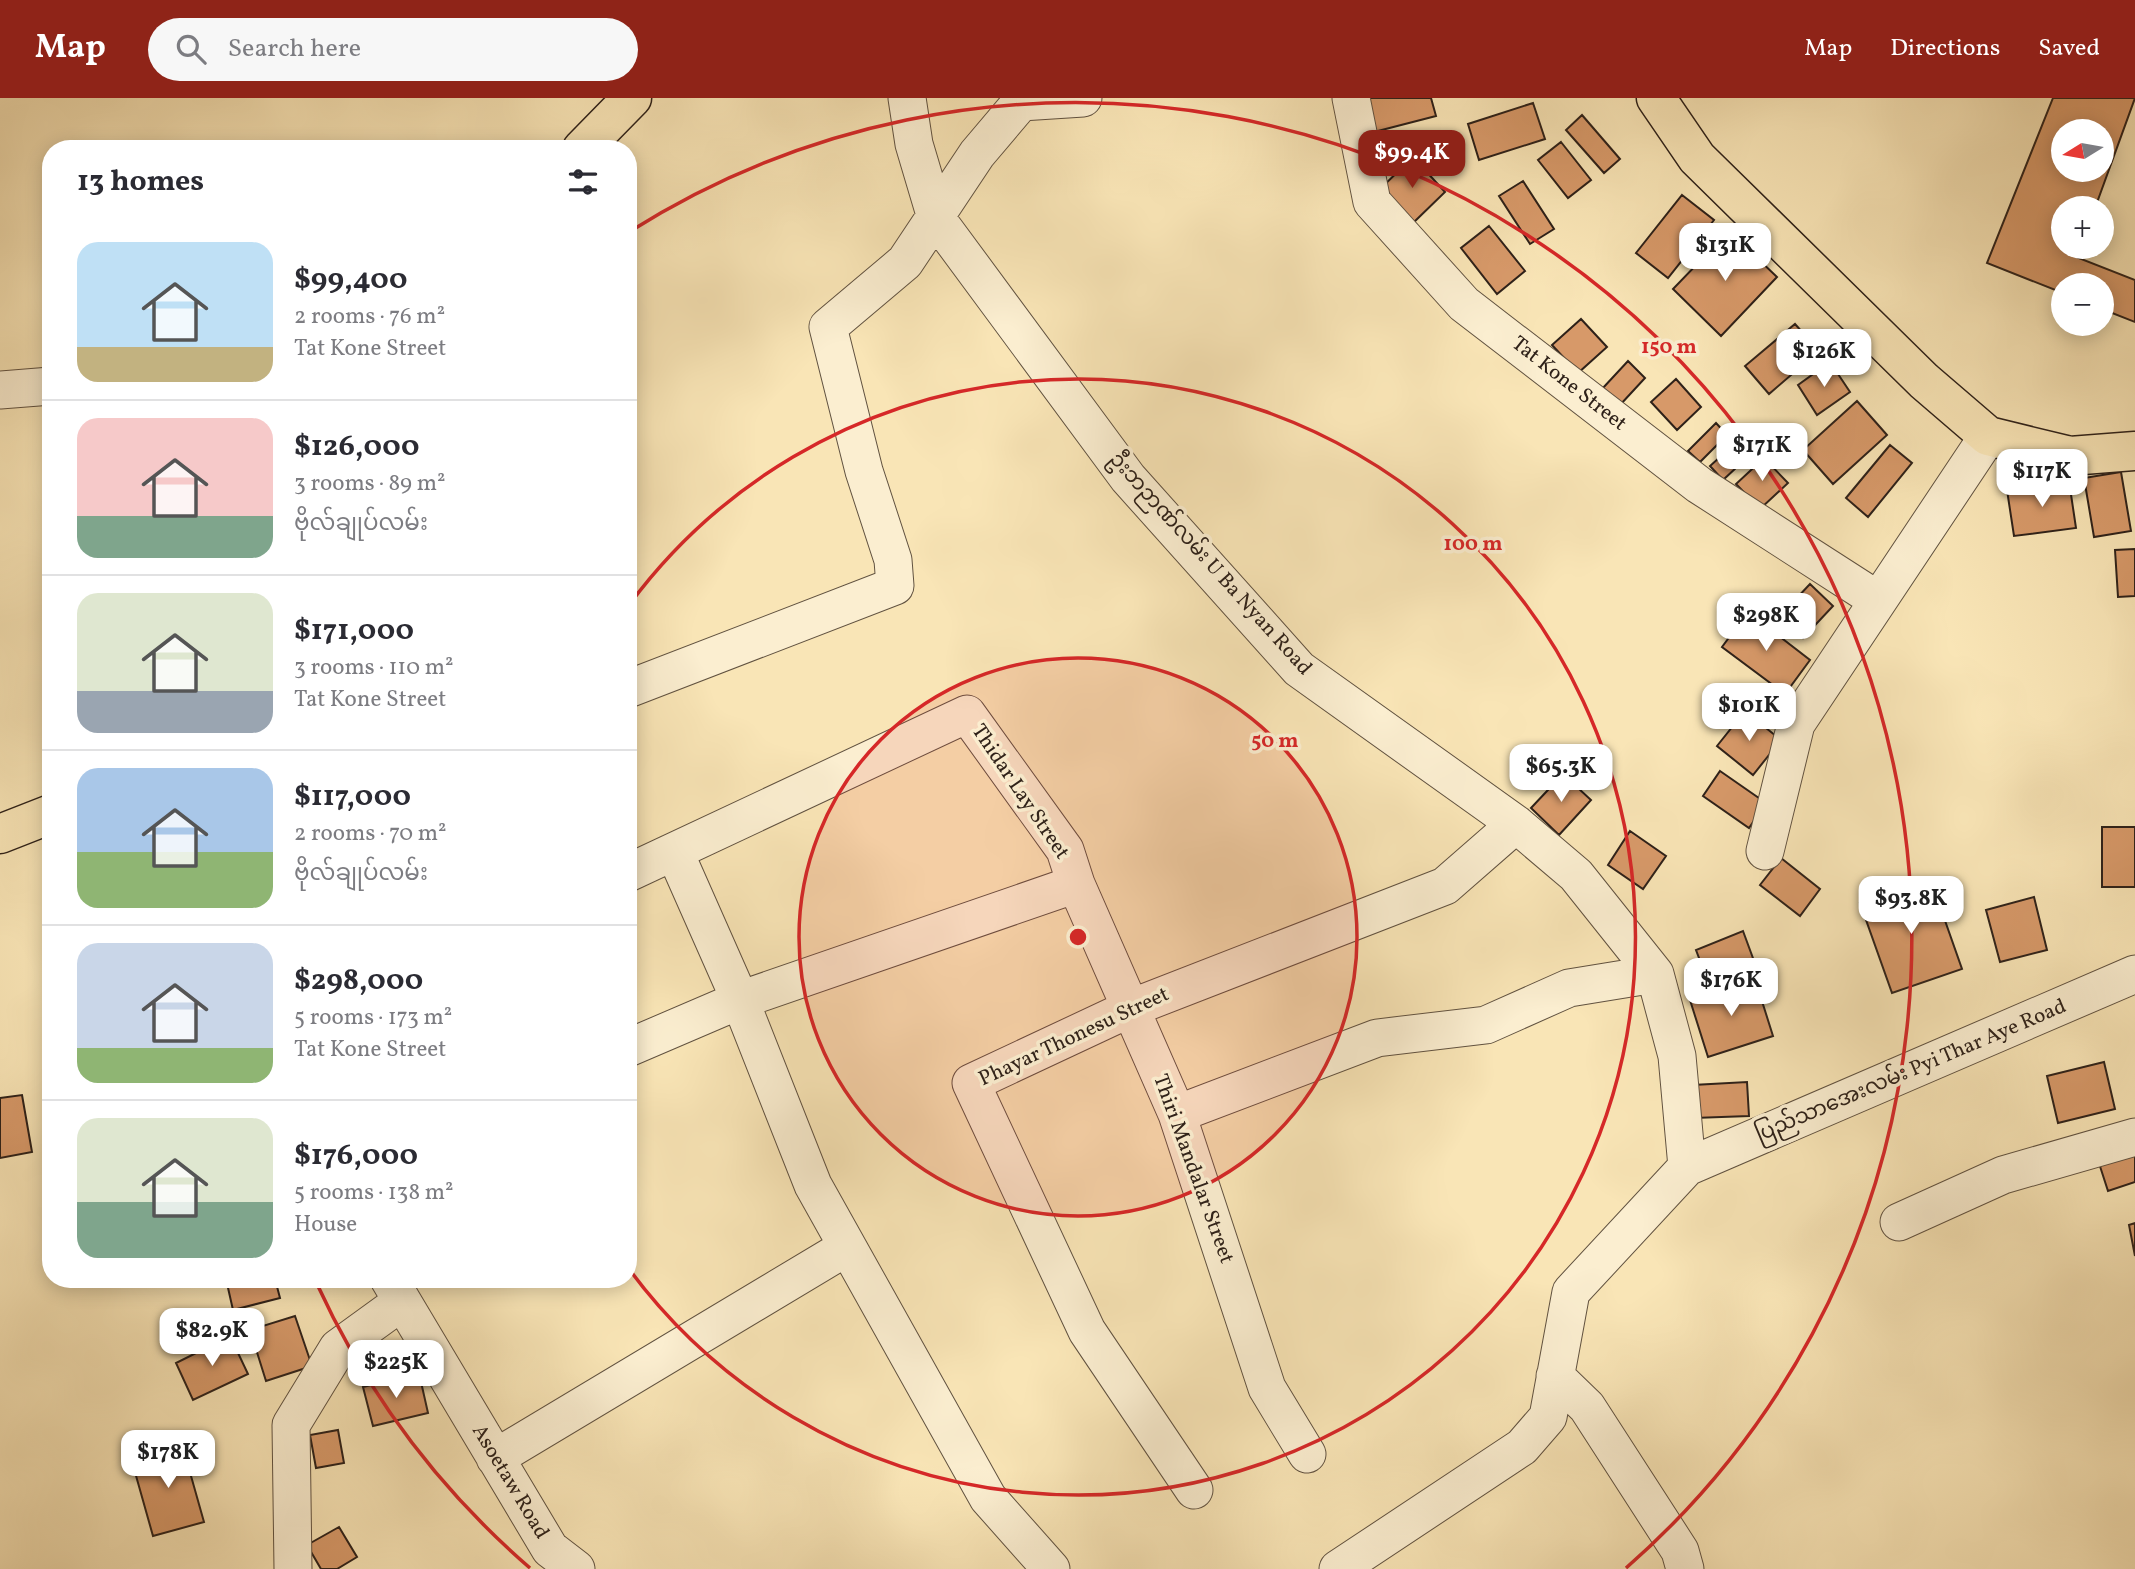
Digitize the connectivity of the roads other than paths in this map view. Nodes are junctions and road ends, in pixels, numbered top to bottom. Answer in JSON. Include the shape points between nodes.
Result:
{"nodes":[{"id":1,"x":632,"y":98,"type":"edge"},
{"id":2,"x":907,"y":98,"type":"edge"},
{"id":3,"x":1083,"y":98,"type":"edge"},
{"id":4,"x":1351,"y":98,"type":"edge"},
{"id":5,"x":1656,"y":98,"type":"edge"},
{"id":6,"x":1021,"y":100,"type":"edge"},
{"id":7,"x":591,"y":140,"type":"edge"},
{"id":8,"x":936,"y":218,"type":"junction"},
{"id":9,"x":42,"y":387,"type":"edge"},
{"id":10,"x":0,"y":390,"type":"edge"},
{"id":11,"x":1988,"y":436,"type":"junction"},
{"id":12,"x":2135,"y":451,"type":"edge"},
{"id":13,"x":1876,"y":599,"type":"junction"},
{"id":14,"x":637,"y":686,"type":"edge"},
{"id":15,"x":42,"y":818,"type":"edge"},
{"id":16,"x":1516,"y":824,"type":"junction"},
{"id":17,"x":0,"y":834,"type":"edge"},
{"id":18,"x":1765,"y":851,"type":"dead end"},
{"id":19,"x":675,"y":853,"type":"junction"},
{"id":20,"x":637,"y":869,"type":"edge"},
{"id":21,"x":1076,"y":884,"type":"junction"},
{"id":22,"x":1655,"y":974,"type":"junction"},
{"id":23,"x":2135,"y":974,"type":"edge"},
{"id":24,"x":740,"y":1000,"type":"junction"},
{"id":25,"x":1131,"y":1008,"type":"junction"},
{"id":26,"x":637,"y":1044,"type":"edge"},
{"id":27,"x":1177,"y":1114,"type":"junction"},
{"id":28,"x":2135,"y":1137,"type":"edge"},
{"id":29,"x":1687,"y":1167,"type":"junction"},
{"id":30,"x":1899,"y":1222,"type":"dead end"},
{"id":31,"x":847,"y":1247,"type":"junction"},
{"id":32,"x":395,"y":1291,"type":"edge"},
{"id":33,"x":1555,"y":1376,"type":"junction"},
{"id":34,"x":1307,"y":1454,"type":"dead end"},
{"id":35,"x":495,"y":1458,"type":"junction"},
{"id":36,"x":1194,"y":1490,"type":"dead end"},
{"id":37,"x":293,"y":1569,"type":"edge"},
{"id":38,"x":576,"y":1569,"type":"edge"},
{"id":39,"x":1051,"y":1569,"type":"edge"},
{"id":40,"x":1338,"y":1569,"type":"edge"},
{"id":41,"x":1685,"y":1569,"type":"edge"}],
"edges":[{"from":1,"to":7,"type":"highway"},
{"from":2,"to":8,"type":"street","name":"ဦးဘဉာဏ်လမ်း U Ba Nyan Road","via":[[914,144]]},
{"from":3,"to":6,"type":"street"},
{"from":4,"to":13,"type":"street","name":"Tat Kone Street","via":[[1372,202],[1464,304],[1699,485]]},
{"from":5,"to":11,"type":"highway","via":[[1697,158],[1924,381]]},
{"from":6,"to":8,"type":"street","via":[[977,154]]},
{"from":8,"to":14,"type":"street","via":[[905,262],[828,327],[864,471],[893,560],[895,586]]},
{"from":8,"to":16,"type":"street","name":"ဦးဘဉာဏ်လမ်း U Ba Nyan Road","via":[[1128,478],[1299,669]]},
{"from":9,"to":10,"type":"street"},
{"from":11,"to":12,"type":"highway","via":[[2070,456]]},
{"from":11,"to":13,"type":"street"},
{"from":13,"to":18,"type":"street","via":[[1796,724]]},
{"from":15,"to":17,"type":"highway"},
{"from":16,"to":22,"type":"street","name":"ဦးဘဉာဏ်လမ်း U Ba Nyan Road","via":[[1576,875]]},
{"from":16,"to":25,"type":"street","name":"Phayar Thonesu Street","via":[[1445,886]]},
{"from":19,"to":20,"type":"street"},
{"from":19,"to":21,"type":"street","name":"Thidar Lay Street","via":[[968,714],[1065,850]]},
{"from":19,"to":24,"type":"street"},
{"from":21,"to":24,"type":"street","name":"Thidar Lay Street"},
{"from":21,"to":25,"type":"street","name":"Thiri Mandalar Street"},
{"from":22,"to":27,"type":"street","via":[[1569,988],[1486,1025],[1377,1038]]},
{"from":22,"to":29,"type":"street","name":"ဦးဘဉာဏ်လမ်း U Ba Nyan Road","via":[[1677,1056]]},
{"from":23,"to":29,"type":"street","name":"ပြည်သာအေးလမ်း Pyi Thar Aye Road"},
{"from":24,"to":26,"type":"street","name":"Thidar Lay Street"},
{"from":24,"to":31,"type":"street","via":[[813,1185]]},
{"from":25,"to":27,"type":"street","name":"Thiri Mandalar Street"},
{"from":25,"to":36,"type":"street","name":"Phayar Thonesu Street","via":[[971,1083],[1087,1331]]},
{"from":27,"to":34,"type":"street","name":"Thiri Mandalar Street","via":[[1267,1388]]},
{"from":28,"to":30,"type":"street","via":[[2003,1175]]},
{"from":29,"to":33,"type":"street","via":[[1570,1292]]},
{"from":31,"to":35,"type":"street"},
{"from":31,"to":39,"type":"street","via":[[988,1498]]},
{"from":32,"to":35,"type":"street","name":"Asoetaw Road"},
{"from":32,"to":37,"type":"street","via":[[338,1348],[291,1425]]},
{"from":33,"to":40,"type":"street","via":[[1548,1417],[1521,1447]]},
{"from":33,"to":41,"type":"street","via":[[1587,1407],[1680,1551]]},
{"from":35,"to":38,"type":"street","name":"Asoetaw Road","via":[[550,1549]]}]}
